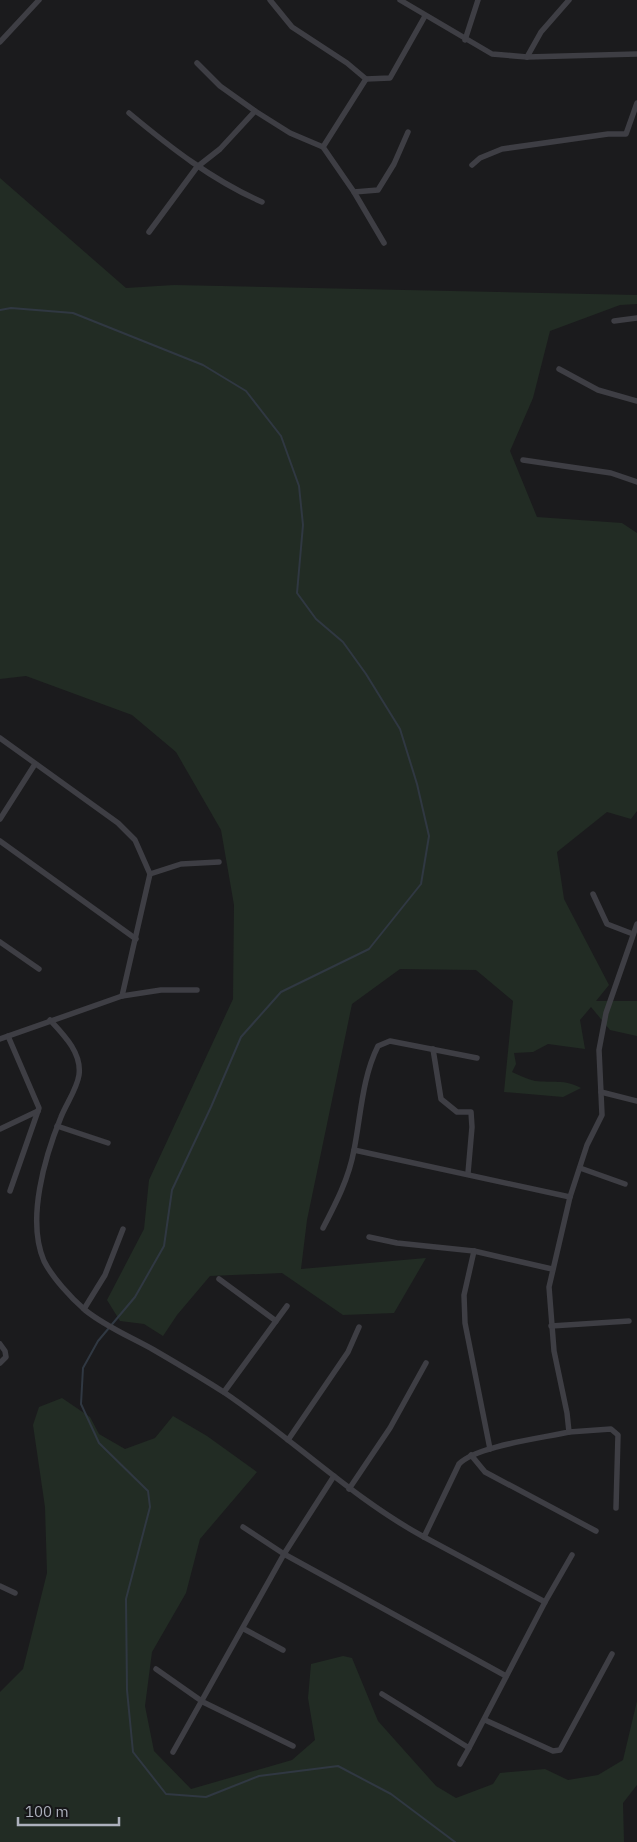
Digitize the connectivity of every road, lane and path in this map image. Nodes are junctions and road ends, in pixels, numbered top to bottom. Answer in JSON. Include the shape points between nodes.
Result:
{"nodes":[{"id":1,"x":39,"y":0,"type":"edge"},
{"id":2,"x":270,"y":0,"type":"edge"},
{"id":3,"x":400,"y":0,"type":"edge"},
{"id":4,"x":478,"y":0,"type":"edge"},
{"id":5,"x":569,"y":0,"type":"edge"},
{"id":6,"x":425,"y":16,"type":"junction"},
{"id":7,"x":465,"y":40,"type":"junction"},
{"id":8,"x":0,"y":42,"type":"edge"},
{"id":9,"x":637,"y":54,"type":"edge"},
{"id":10,"x":527,"y":57,"type":"junction"},
{"id":11,"x":196,"y":64,"type":"dead end"},
{"id":12,"x":366,"y":79,"type":"junction"},
{"id":13,"x":637,"y":103,"type":"edge"},
{"id":14,"x":255,"y":111,"type":"junction"},
{"id":15,"x":129,"y":113,"type":"dead end"},
{"id":16,"x":408,"y":132,"type":"dead end"},
{"id":17,"x":323,"y":147,"type":"junction"},
{"id":18,"x":472,"y":165,"type":"dead end"},
{"id":19,"x":196,"y":167,"type":"junction"},
{"id":20,"x":354,"y":192,"type":"junction"},
{"id":21,"x":262,"y":202,"type":"dead end"},
{"id":22,"x":148,"y":232,"type":"dead end"},
{"id":23,"x":384,"y":243,"type":"dead end"},
{"id":24,"x":637,"y":318,"type":"edge"},
{"id":25,"x":614,"y":322,"type":"dead end"},
{"id":26,"x":559,"y":369,"type":"dead end"},
{"id":27,"x":637,"y":401,"type":"edge"},
{"id":28,"x":522,"y":460,"type":"dead end"},
{"id":29,"x":637,"y":482,"type":"edge"},
{"id":30,"x":0,"y":738,"type":"edge"},
{"id":31,"x":36,"y":764,"type":"junction"},
{"id":32,"x":0,"y":819,"type":"edge"},
{"id":33,"x":0,"y":841,"type":"edge"},
{"id":34,"x":219,"y":862,"type":"dead end"},
{"id":35,"x":150,"y":874,"type":"junction"},
{"id":36,"x":593,"y":894,"type":"dead end"},
{"id":37,"x":637,"y":924,"type":"edge"},
{"id":38,"x":633,"y":934,"type":"junction"},
{"id":39,"x":136,"y":939,"type":"junction"},
{"id":40,"x":0,"y":942,"type":"edge"},
{"id":41,"x":39,"y":969,"type":"dead end"},
{"id":42,"x":197,"y":990,"type":"dead end"},
{"id":43,"x":122,"y":996,"type":"junction"},
{"id":44,"x":50,"y":1020,"type":"junction"},
{"id":45,"x":2,"y":1037,"type":"edge"},
{"id":46,"x":433,"y":1048,"type":"junction"},
{"id":47,"x":477,"y":1058,"type":"dead end"},
{"id":48,"x":601,"y":1092,"type":"junction"},
{"id":49,"x":637,"y":1101,"type":"edge"},
{"id":50,"x":38,"y":1111,"type":"junction"},
{"id":51,"x":57,"y":1126,"type":"junction"},
{"id":52,"x":0,"y":1129,"type":"edge"},
{"id":53,"x":108,"y":1143,"type":"dead end"},
{"id":54,"x":354,"y":1150,"type":"junction"},
{"id":55,"x":580,"y":1168,"type":"junction"},
{"id":56,"x":468,"y":1173,"type":"junction"},
{"id":57,"x":625,"y":1184,"type":"dead end"},
{"id":58,"x":10,"y":1191,"type":"dead end"},
{"id":59,"x":570,"y":1196,"type":"junction"},
{"id":60,"x":324,"y":1228,"type":"dead end"},
{"id":61,"x":123,"y":1229,"type":"dead end"},
{"id":62,"x":369,"y":1237,"type":"dead end"},
{"id":63,"x":474,"y":1251,"type":"junction"},
{"id":64,"x":552,"y":1269,"type":"junction"},
{"id":65,"x":219,"y":1279,"type":"dead end"},
{"id":66,"x":287,"y":1306,"type":"dead end"},
{"id":67,"x":84,"y":1309,"type":"junction"},
{"id":68,"x":276,"y":1320,"type":"junction"},
{"id":69,"x":629,"y":1321,"type":"dead end"},
{"id":70,"x":551,"y":1326,"type":"junction"},
{"id":71,"x":359,"y":1327,"type":"dead end"},
{"id":72,"x":0,"y":1344,"type":"edge"},
{"id":73,"x":0,"y":1363,"type":"edge"},
{"id":74,"x":426,"y":1363,"type":"dead end"},
{"id":75,"x":224,"y":1392,"type":"junction"},
{"id":76,"x":569,"y":1432,"type":"junction"},
{"id":77,"x":288,"y":1440,"type":"junction"},
{"id":78,"x":490,"y":1450,"type":"junction"},
{"id":79,"x":471,"y":1455,"type":"junction"},
{"id":80,"x":334,"y":1476,"type":"junction"},
{"id":81,"x":349,"y":1489,"type":"junction"},
{"id":82,"x":616,"y":1508,"type":"dead end"},
{"id":83,"x":243,"y":1527,"type":"dead end"},
{"id":84,"x":596,"y":1531,"type":"dead end"},
{"id":85,"x":424,"y":1537,"type":"junction"},
{"id":86,"x":284,"y":1554,"type":"junction"},
{"id":87,"x":572,"y":1555,"type":"dead end"},
{"id":88,"x":0,"y":1586,"type":"edge"},
{"id":89,"x":15,"y":1593,"type":"dead end"},
{"id":90,"x":544,"y":1602,"type":"junction"},
{"id":91,"x":244,"y":1629,"type":"junction"},
{"id":92,"x":283,"y":1650,"type":"dead end"},
{"id":93,"x":612,"y":1654,"type":"dead end"},
{"id":94,"x":156,"y":1670,"type":"dead end"},
{"id":95,"x":506,"y":1676,"type":"junction"},
{"id":96,"x":382,"y":1694,"type":"dead end"},
{"id":97,"x":203,"y":1702,"type":"junction"},
{"id":98,"x":484,"y":1720,"type":"junction"},
{"id":99,"x":293,"y":1746,"type":"dead end"},
{"id":100,"x":469,"y":1748,"type":"junction"},
{"id":101,"x":173,"y":1752,"type":"dead end"},
{"id":102,"x":460,"y":1764,"type":"dead end"}],
"edges":[{"from":1,"to":8,"type":"street"},
{"from":2,"to":12,"type":"street","via":[[292,27]]},
{"from":3,"to":6,"type":"street"},
{"from":4,"to":7,"type":"street"},
{"from":5,"to":10,"type":"street","via":[[541,32]]},
{"from":6,"to":7,"type":"street"},
{"from":6,"to":12,"type":"street","via":[[390,78]]},
{"from":7,"to":10,"type":"street","via":[[492,54]]},
{"from":9,"to":10,"type":"street"},
{"from":11,"to":14,"type":"street"},
{"from":12,"to":17,"type":"street"},
{"from":13,"to":18,"type":"street","via":[[626,134],[502,149]]},
{"from":14,"to":17,"type":"street","via":[[290,133]]},
{"from":14,"to":19,"type":"street","via":[[220,149]]},
{"from":15,"to":19,"type":"street"},
{"from":16,"to":20,"type":"street","via":[[378,190]]},
{"from":17,"to":20,"type":"street"},
{"from":19,"to":21,"type":"street"},
{"from":19,"to":22,"type":"street"},
{"from":20,"to":23,"type":"street"},
{"from":24,"to":25,"type":"street"},
{"from":26,"to":27,"type":"street","via":[[598,390]]},
{"from":28,"to":29,"type":"street","via":[[612,473]]},
{"from":30,"to":31,"type":"street"},
{"from":31,"to":32,"type":"street"},
{"from":31,"to":35,"type":"street","via":[[118,823],[135,840]]},
{"from":33,"to":39,"type":"street"},
{"from":34,"to":35,"type":"street","via":[[181,864]]},
{"from":35,"to":39,"type":"street"},
{"from":36,"to":38,"type":"street","via":[[606,924]]},
{"from":37,"to":38,"type":"street"},
{"from":38,"to":48,"type":"street","via":[[606,1013],[599,1050]]},
{"from":39,"to":43,"type":"street"},
{"from":40,"to":41,"type":"street"},
{"from":42,"to":43,"type":"street","via":[[161,990]]},
{"from":43,"to":44,"type":"street"},
{"from":44,"to":45,"type":"street"},
{"from":44,"to":51,"type":"street","via":[[75,1051],[79,1075]]},
{"from":45,"to":50,"type":"street"},
{"from":46,"to":47,"type":"street"},
{"from":46,"to":54,"type":"street","via":[[390,1042],[378,1046],[359,1112]]},
{"from":46,"to":56,"type":"street","via":[[441,1099],[457,1112],[471,1112]]},
{"from":48,"to":49,"type":"street"},
{"from":48,"to":55,"type":"street","via":[[602,1115]]},
{"from":50,"to":52,"type":"street"},
{"from":50,"to":58,"type":"street"},
{"from":51,"to":53,"type":"street"},
{"from":51,"to":67,"type":"street","via":[[39,1194],[40,1245],[44,1261]]},
{"from":54,"to":56,"type":"street"},
{"from":54,"to":60,"type":"street","via":[[345,1184]]},
{"from":55,"to":57,"type":"street"},
{"from":55,"to":59,"type":"street"},
{"from":56,"to":59,"type":"street"},
{"from":59,"to":64,"type":"street"},
{"from":61,"to":67,"type":"street","via":[[105,1275]]},
{"from":62,"to":63,"type":"street"},
{"from":63,"to":64,"type":"street"},
{"from":63,"to":78,"type":"street","via":[[464,1295],[465,1323]]},
{"from":64,"to":70,"type":"street","via":[[549,1288]]},
{"from":65,"to":68,"type":"street"},
{"from":66,"to":68,"type":"street"},
{"from":67,"to":75,"type":"street"},
{"from":68,"to":75,"type":"street"},
{"from":69,"to":70,"type":"street"},
{"from":70,"to":76,"type":"street"},
{"from":71,"to":77,"type":"street","via":[[348,1352]]},
{"from":72,"to":73,"type":"street","via":[[6,1357]]},
{"from":74,"to":81,"type":"street","via":[[390,1428]]},
{"from":75,"to":77,"type":"street"},
{"from":76,"to":78,"type":"street"},
{"from":76,"to":82,"type":"street","via":[[611,1429],[618,1435]]},
{"from":77,"to":80,"type":"street"},
{"from":78,"to":79,"type":"street"},
{"from":79,"to":84,"type":"street","via":[[485,1472]]},
{"from":79,"to":85,"type":"street","via":[[459,1464]]},
{"from":80,"to":81,"type":"street"},
{"from":80,"to":86,"type":"street"},
{"from":81,"to":85,"type":"street"},
{"from":83,"to":86,"type":"street"},
{"from":85,"to":90,"type":"street"},
{"from":86,"to":91,"type":"street"},
{"from":86,"to":95,"type":"street"},
{"from":87,"to":90,"type":"street"},
{"from":88,"to":89,"type":"street"},
{"from":90,"to":95,"type":"street"},
{"from":91,"to":92,"type":"street"},
{"from":91,"to":97,"type":"street"},
{"from":93,"to":98,"type":"street","via":[[560,1750],[553,1751]]},
{"from":94,"to":97,"type":"street"},
{"from":95,"to":98,"type":"street"},
{"from":96,"to":100,"type":"street"},
{"from":97,"to":99,"type":"street"},
{"from":97,"to":101,"type":"street"},
{"from":98,"to":100,"type":"street"},
{"from":100,"to":102,"type":"street"}]}
